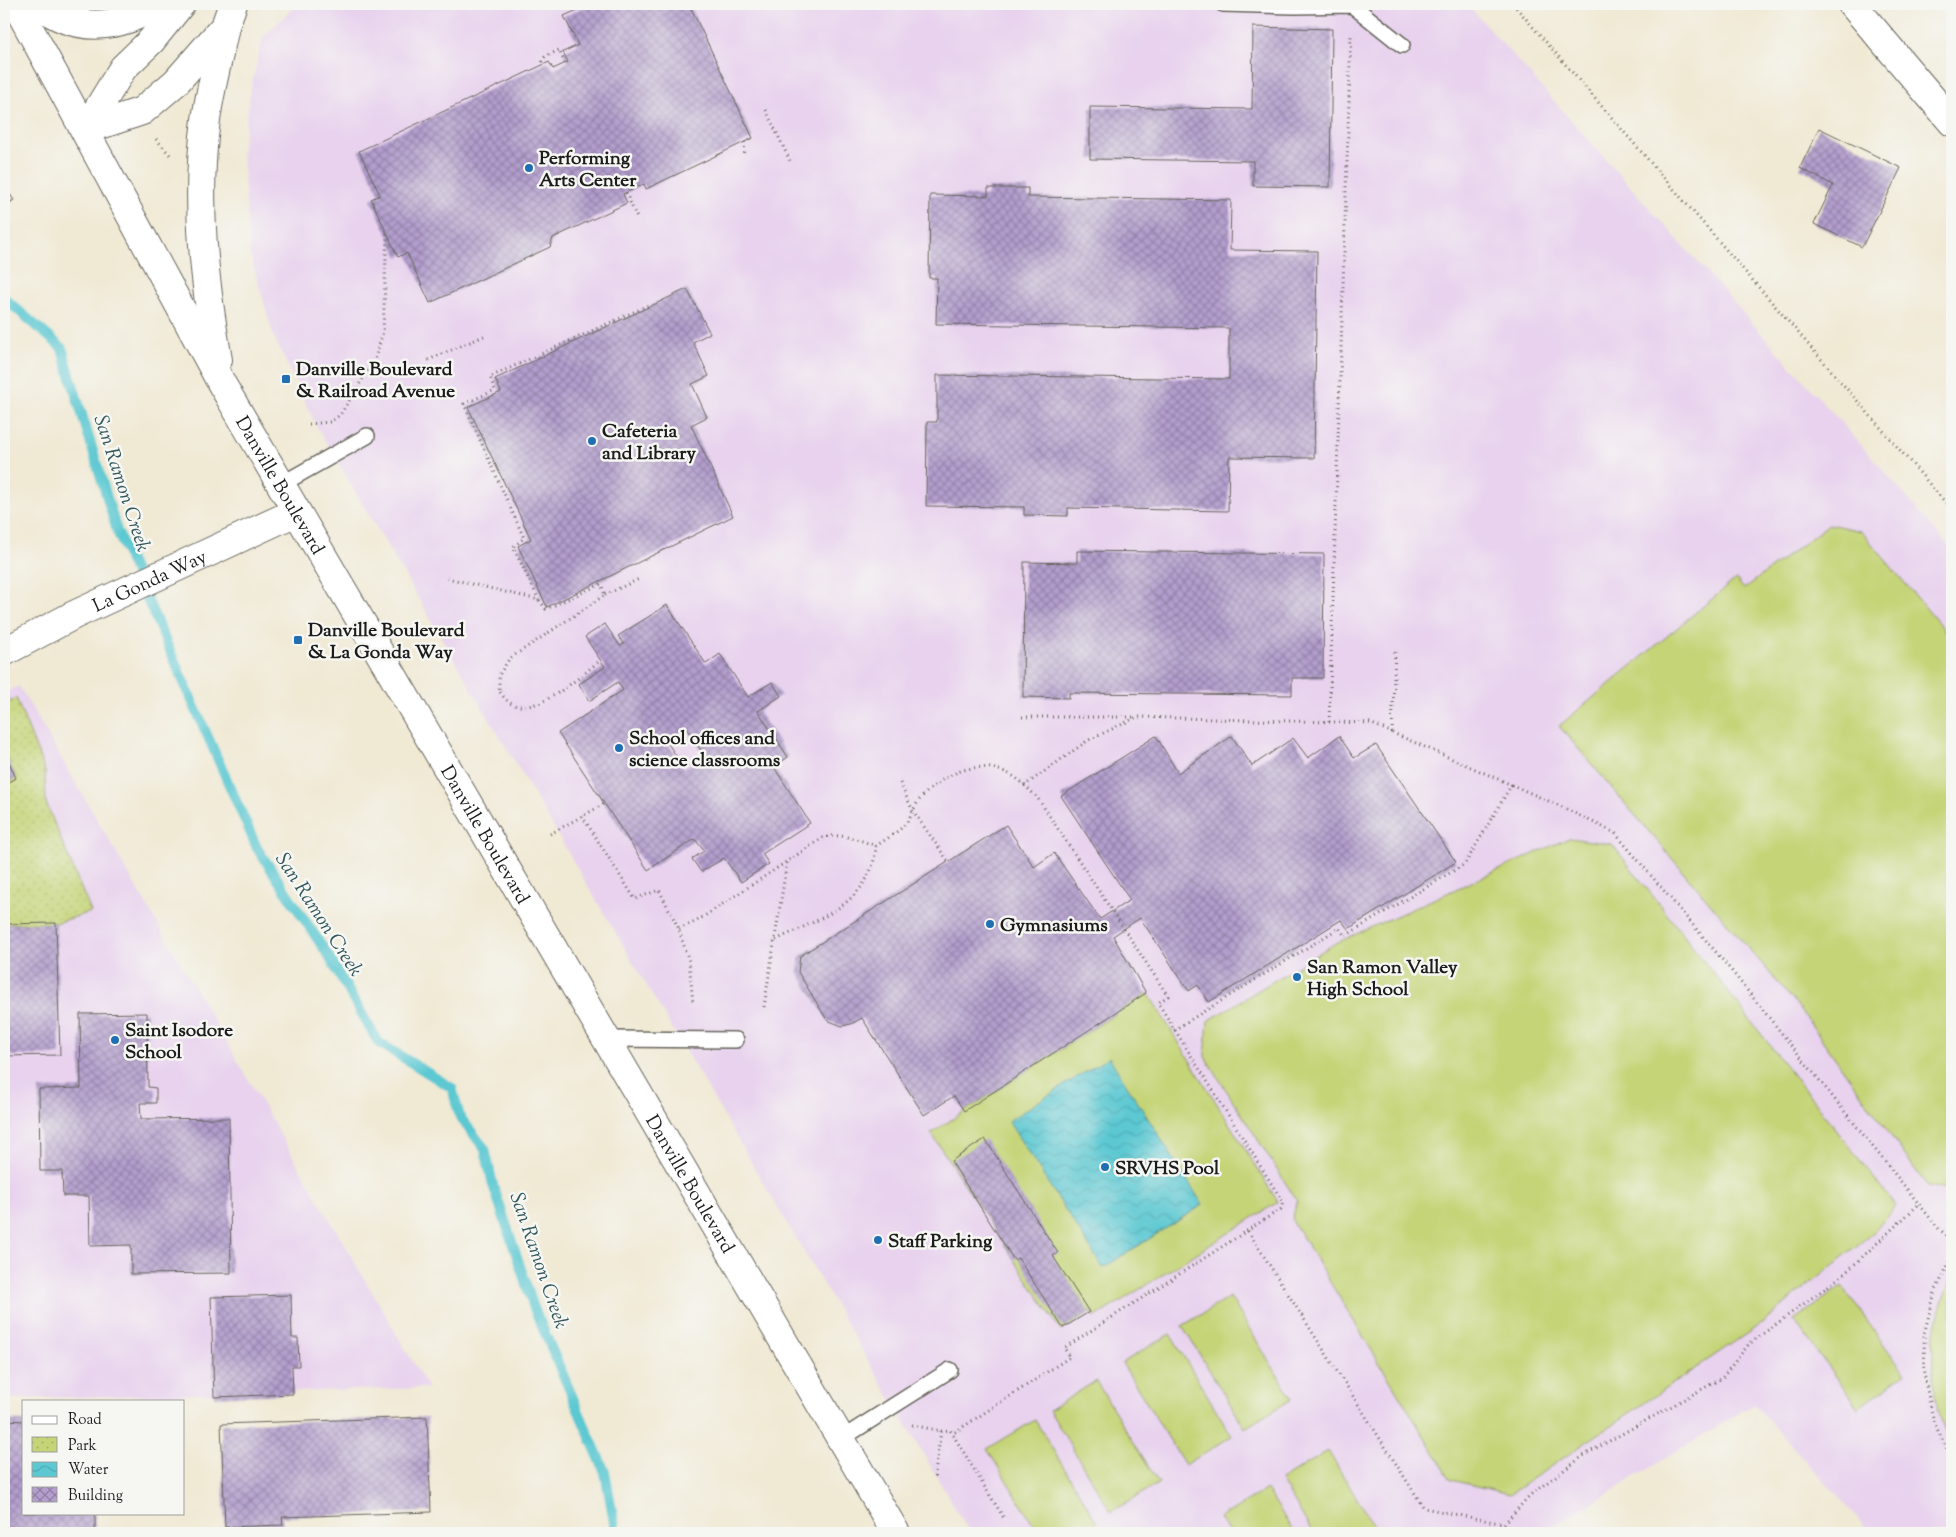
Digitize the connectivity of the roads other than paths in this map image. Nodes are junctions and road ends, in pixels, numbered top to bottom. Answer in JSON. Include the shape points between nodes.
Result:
{"nodes":[{"id":1,"x":16,"y":4,"type":"edge"},
{"id":2,"x":38,"y":4,"type":"edge"},
{"id":3,"x":159,"y":4,"type":"edge"},
{"id":4,"x":181,"y":4,"type":"edge"},
{"id":5,"x":1223,"y":4,"type":"edge"},
{"id":6,"x":1852,"y":4,"type":"edge"},
{"id":7,"x":229,"y":15,"type":"edge"},
{"id":8,"x":1402,"y":45,"type":"dead end"},
{"id":9,"x":1952,"y":122,"type":"edge"},
{"id":10,"x":85,"y":130,"type":"junction"},
{"id":11,"x":223,"y":386,"type":"junction"},
{"id":12,"x":367,"y":436,"type":"dead end"},
{"id":13,"x":280,"y":485,"type":"junction"},
{"id":14,"x":296,"y":512,"type":"junction"},
{"id":15,"x":4,"y":652,"type":"edge"},
{"id":16,"x":606,"y":1039,"type":"junction"},
{"id":17,"x":736,"y":1040,"type":"dead end"},
{"id":18,"x":950,"y":1370,"type":"dead end"},
{"id":19,"x":841,"y":1439,"type":"junction"},
{"id":20,"x":896,"y":1533,"type":"edge"}],
"edges":[{"from":1,"to":10,"type":"main road","name":"Danville Boulevard"},
{"from":2,"to":3,"type":"main road","via":[[48,12],[96,26],[143,14]]},
{"from":4,"to":10,"type":"main road","via":[[123,68]]},
{"from":5,"to":8,"type":"lane","via":[[1352,5]]},
{"from":6,"to":9,"type":"main road"},
{"from":7,"to":10,"type":"main road","via":[[176,82],[142,111]]},
{"from":7,"to":11,"type":"main road","via":[[206,121],[201,205],[206,295]]},
{"from":10,"to":11,"type":"main road","name":"Danville Boulevard"},
{"from":11,"to":13,"type":"main road","name":"Danville Boulevard"},
{"from":12,"to":13,"type":"lane"},
{"from":13,"to":14,"type":"main road","name":"Danville Boulevard"},
{"from":14,"to":15,"type":"main road","name":"La Gonda Way","via":[[74,615]]},
{"from":14,"to":16,"type":"main road","name":"Danville Boulevard"},
{"from":16,"to":17,"type":"lane"},
{"from":16,"to":19,"type":"main road","name":"Danville Boulevard"},
{"from":18,"to":19,"type":"lane"},
{"from":19,"to":20,"type":"main road","name":"Danville Boulevard"}]}
